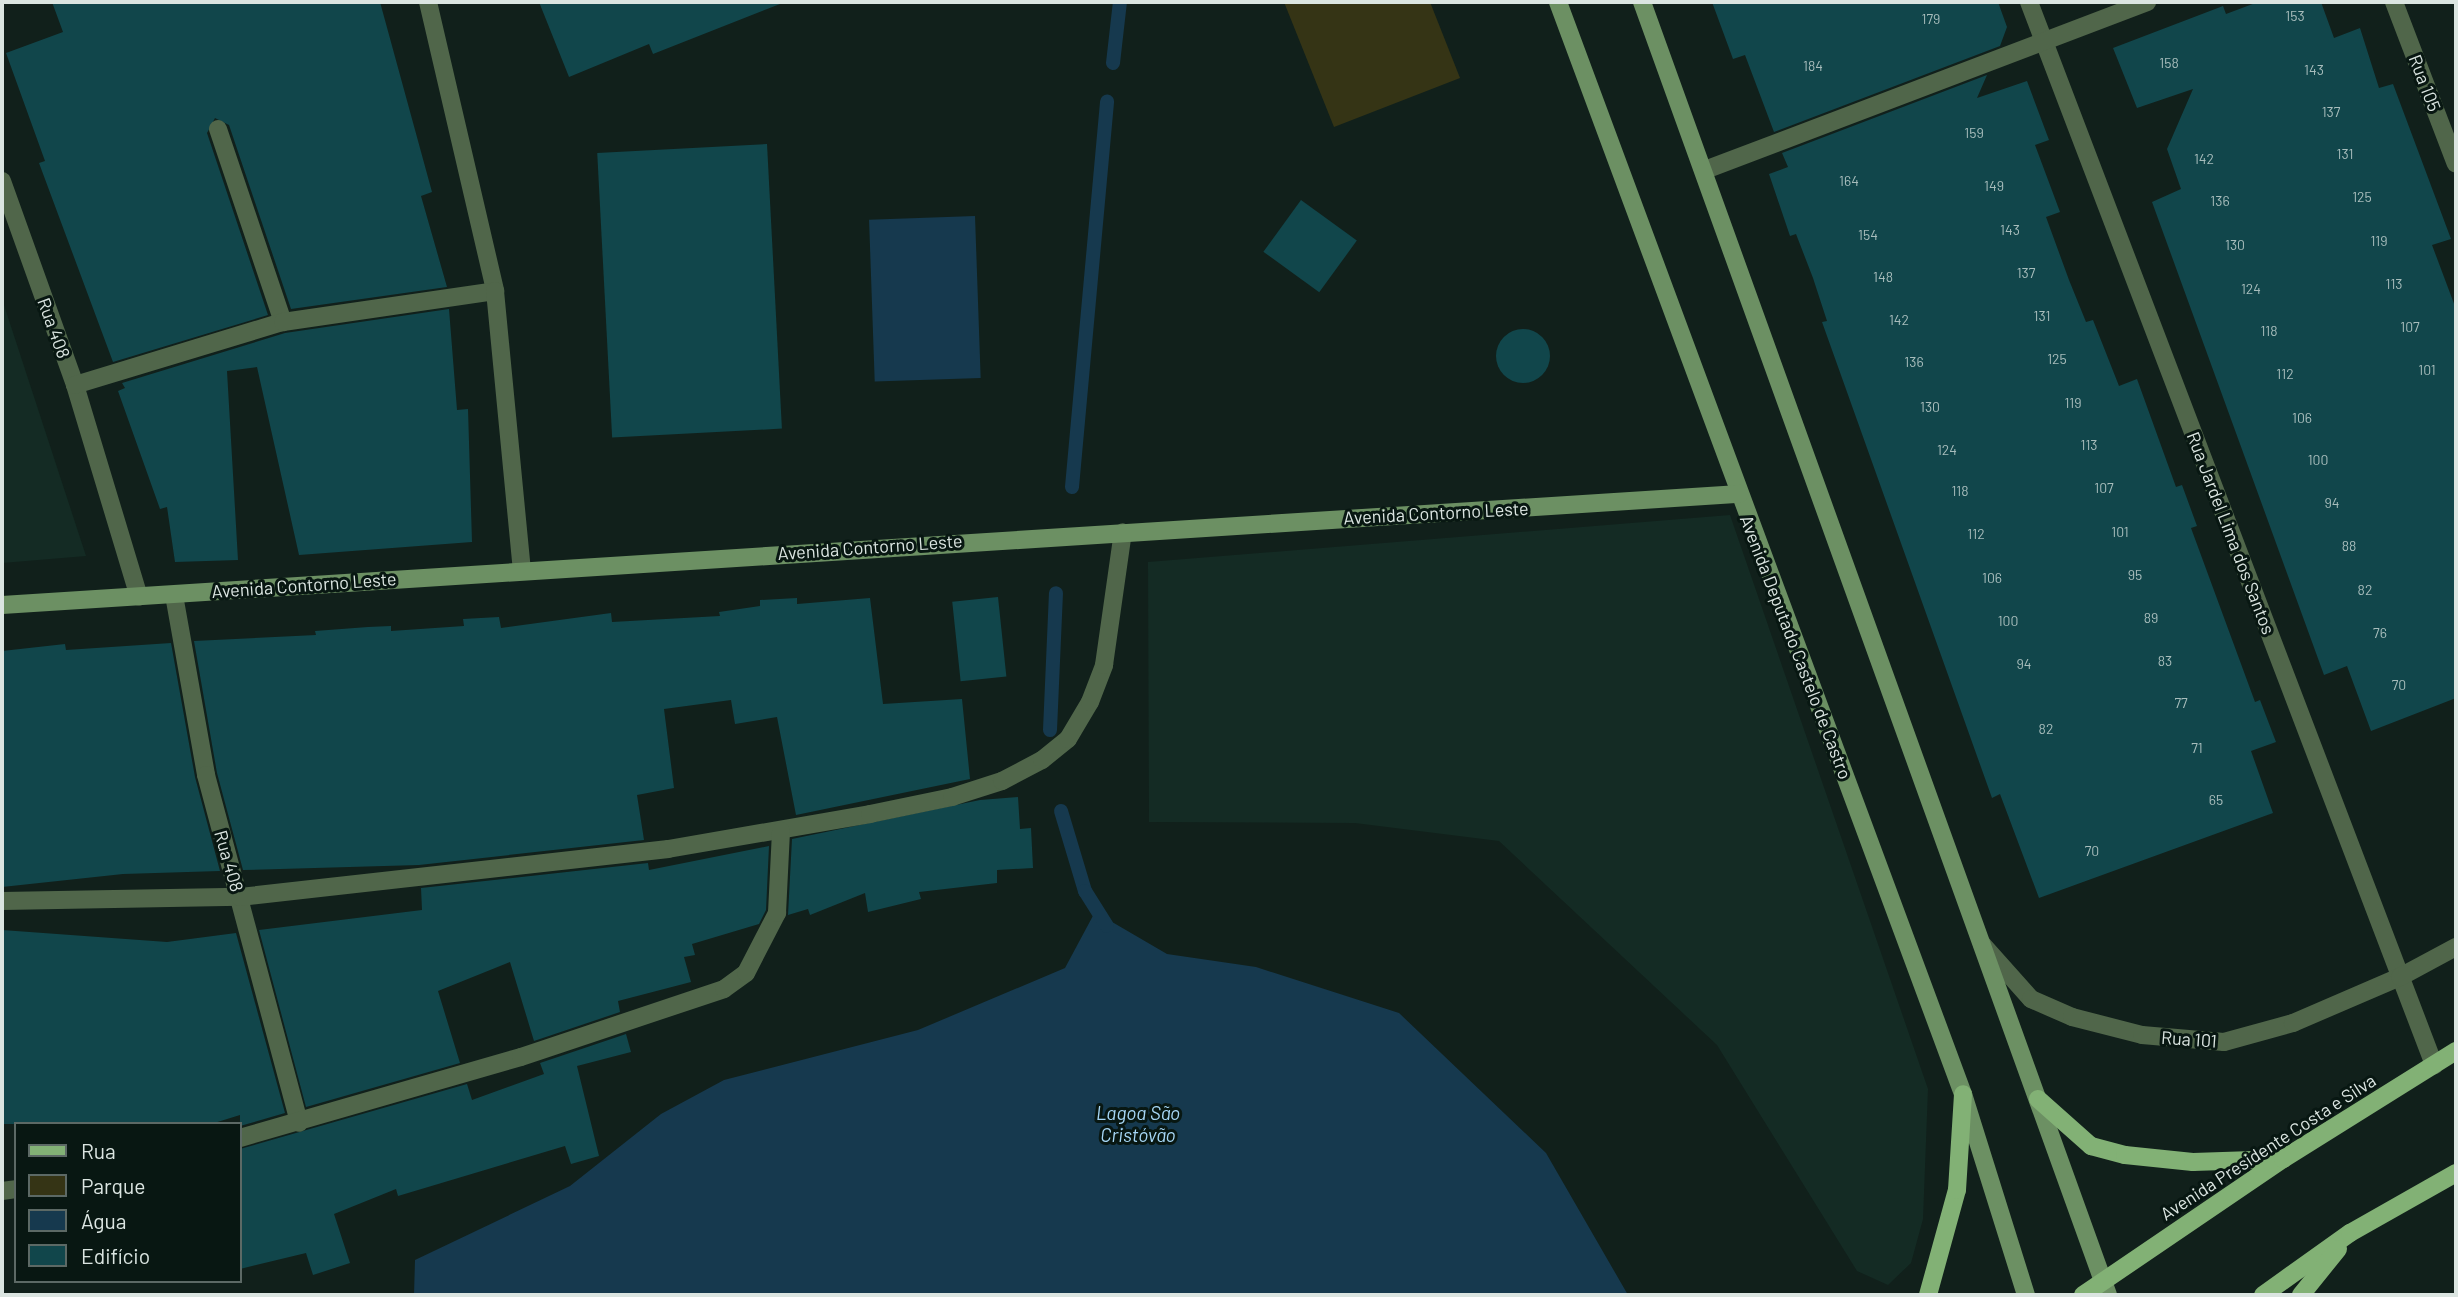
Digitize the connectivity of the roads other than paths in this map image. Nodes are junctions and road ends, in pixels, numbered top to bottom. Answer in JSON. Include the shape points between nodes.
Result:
{"nodes":[{"id":1,"x":428,"y":2,"type":"edge"},
{"id":2,"x":1558,"y":2,"type":"edge"},
{"id":3,"x":1642,"y":2,"type":"edge"},
{"id":4,"x":2029,"y":2,"type":"edge"},
{"id":5,"x":2147,"y":2,"type":"edge"},
{"id":6,"x":2394,"y":2,"type":"edge"},
{"id":7,"x":2043,"y":39,"type":"junction"},
{"id":8,"x":218,"y":129,"type":"dead end"},
{"id":9,"x":2456,"y":164,"type":"edge"},
{"id":10,"x":1705,"y":170,"type":"junction"},
{"id":11,"x":2,"y":181,"type":"edge"},
{"id":12,"x":495,"y":291,"type":"junction"},
{"id":13,"x":283,"y":322,"type":"junction"},
{"id":14,"x":75,"y":385,"type":"junction"},
{"id":15,"x":1739,"y":494,"type":"junction"},
{"id":16,"x":1123,"y":532,"type":"junction"},
{"id":17,"x":522,"y":569,"type":"junction"},
{"id":18,"x":174,"y":594,"type":"junction"},
{"id":19,"x":139,"y":597,"type":"junction"},
{"id":20,"x":2,"y":605,"type":"edge"},
{"id":21,"x":781,"y":831,"type":"junction"},
{"id":22,"x":240,"y":897,"type":"junction"},
{"id":23,"x":2,"y":901,"type":"edge"},
{"id":24,"x":1977,"y":939,"type":"junction"},
{"id":25,"x":2456,"y":947,"type":"edge"},
{"id":26,"x":2400,"y":977,"type":"junction"},
{"id":27,"x":2456,"y":1051,"type":"edge"},
{"id":28,"x":2434,"y":1065,"type":"junction"},
{"id":29,"x":1963,"y":1094,"type":"junction"},
{"id":30,"x":2038,"y":1098,"type":"junction"},
{"id":31,"x":299,"y":1123,"type":"junction"},
{"id":32,"x":242,"y":1137,"type":"edge"},
{"id":33,"x":2283,"y":1160,"type":"junction"},
{"id":34,"x":2456,"y":1173,"type":"edge"},
{"id":35,"x":2350,"y":1233,"type":"junction"},
{"id":36,"x":2106,"y":1288,"type":"edge"},
{"id":37,"x":1928,"y":1295,"type":"edge"},
{"id":38,"x":2026,"y":1295,"type":"edge"},
{"id":39,"x":2082,"y":1295,"type":"edge"},
{"id":40,"x":2263,"y":1295,"type":"edge"},
{"id":41,"x":2301,"y":1295,"type":"edge"}],
"edges":[{"from":1,"to":12,"type":"street"},
{"from":2,"to":15,"type":"main road","name":"Avenida Deputado Castelo de Castro"},
{"from":3,"to":10,"type":"main road"},
{"from":4,"to":7,"type":"street","name":"Rua Jardel Lima dos Santos"},
{"from":5,"to":7,"type":"street"},
{"from":6,"to":9,"type":"street","name":"Rua 105"},
{"from":7,"to":10,"type":"street"},
{"from":7,"to":26,"type":"street","name":"Rua Jardel Lima dos Santos"},
{"from":8,"to":13,"type":"street"},
{"from":10,"to":24,"type":"main road"},
{"from":11,"to":14,"type":"street","name":"Rua 408"},
{"from":12,"to":13,"type":"street"},
{"from":12,"to":17,"type":"street"},
{"from":13,"to":14,"type":"street"},
{"from":14,"to":19,"type":"street","name":"Rua 408"},
{"from":15,"to":16,"type":"main road","name":"Avenida Contorno Leste"},
{"from":15,"to":29,"type":"main road","name":"Avenida Deputado Castelo de Castro"},
{"from":16,"to":17,"type":"main road","name":"Avenida Contorno Leste"},
{"from":16,"to":21,"type":"street","via":[[1104,666],[1068,739],[1042,760],[964,793]]},
{"from":17,"to":18,"type":"main road","name":"Avenida Contorno Leste"},
{"from":18,"to":19,"type":"main road","name":"Avenida Contorno Leste"},
{"from":18,"to":22,"type":"street","name":"Rua 408","via":[[206,775]]},
{"from":19,"to":20,"type":"main road","name":"Avenida Contorno Leste"},
{"from":21,"to":22,"type":"street","via":[[667,849]]},
{"from":21,"to":31,"type":"street","via":[[777,913],[746,972],[724,989],[521,1057]]},
{"from":22,"to":23,"type":"street"},
{"from":22,"to":31,"type":"street","name":"Rua 408"},
{"from":24,"to":26,"type":"street","name":"Rua 101","via":[[2031,999],[2072,1017],[2142,1035],[2224,1042],[2294,1023]]},
{"from":24,"to":30,"type":"main road"},
{"from":25,"to":26,"type":"street","name":"Rua 101"},
{"from":26,"to":28,"type":"street","name":"Rua Jardel Lima dos Santos"},
{"from":27,"to":28,"type":"main road","name":"Avenida Presidente Costa e Silva"},
{"from":28,"to":33,"type":"main road","name":"Avenida Presidente Costa e Silva"},
{"from":29,"to":37,"type":"main road","via":[[1957,1190]]},
{"from":29,"to":38,"type":"main road","name":"Avenida Deputado Castelo de Castro"},
{"from":30,"to":33,"type":"main road","via":[[2091,1146],[2125,1155],[2193,1162]]},
{"from":30,"to":36,"type":"main road"},
{"from":31,"to":32,"type":"street"},
{"from":33,"to":36,"type":"main road","name":"Avenida Presidente Costa e Silva"},
{"from":34,"to":35,"type":"main road"},
{"from":35,"to":40,"type":"main road"},
{"from":35,"to":41,"type":"main road"},
{"from":36,"to":39,"type":"main road","name":"Avenida Presidente Costa e Silva"}]}
